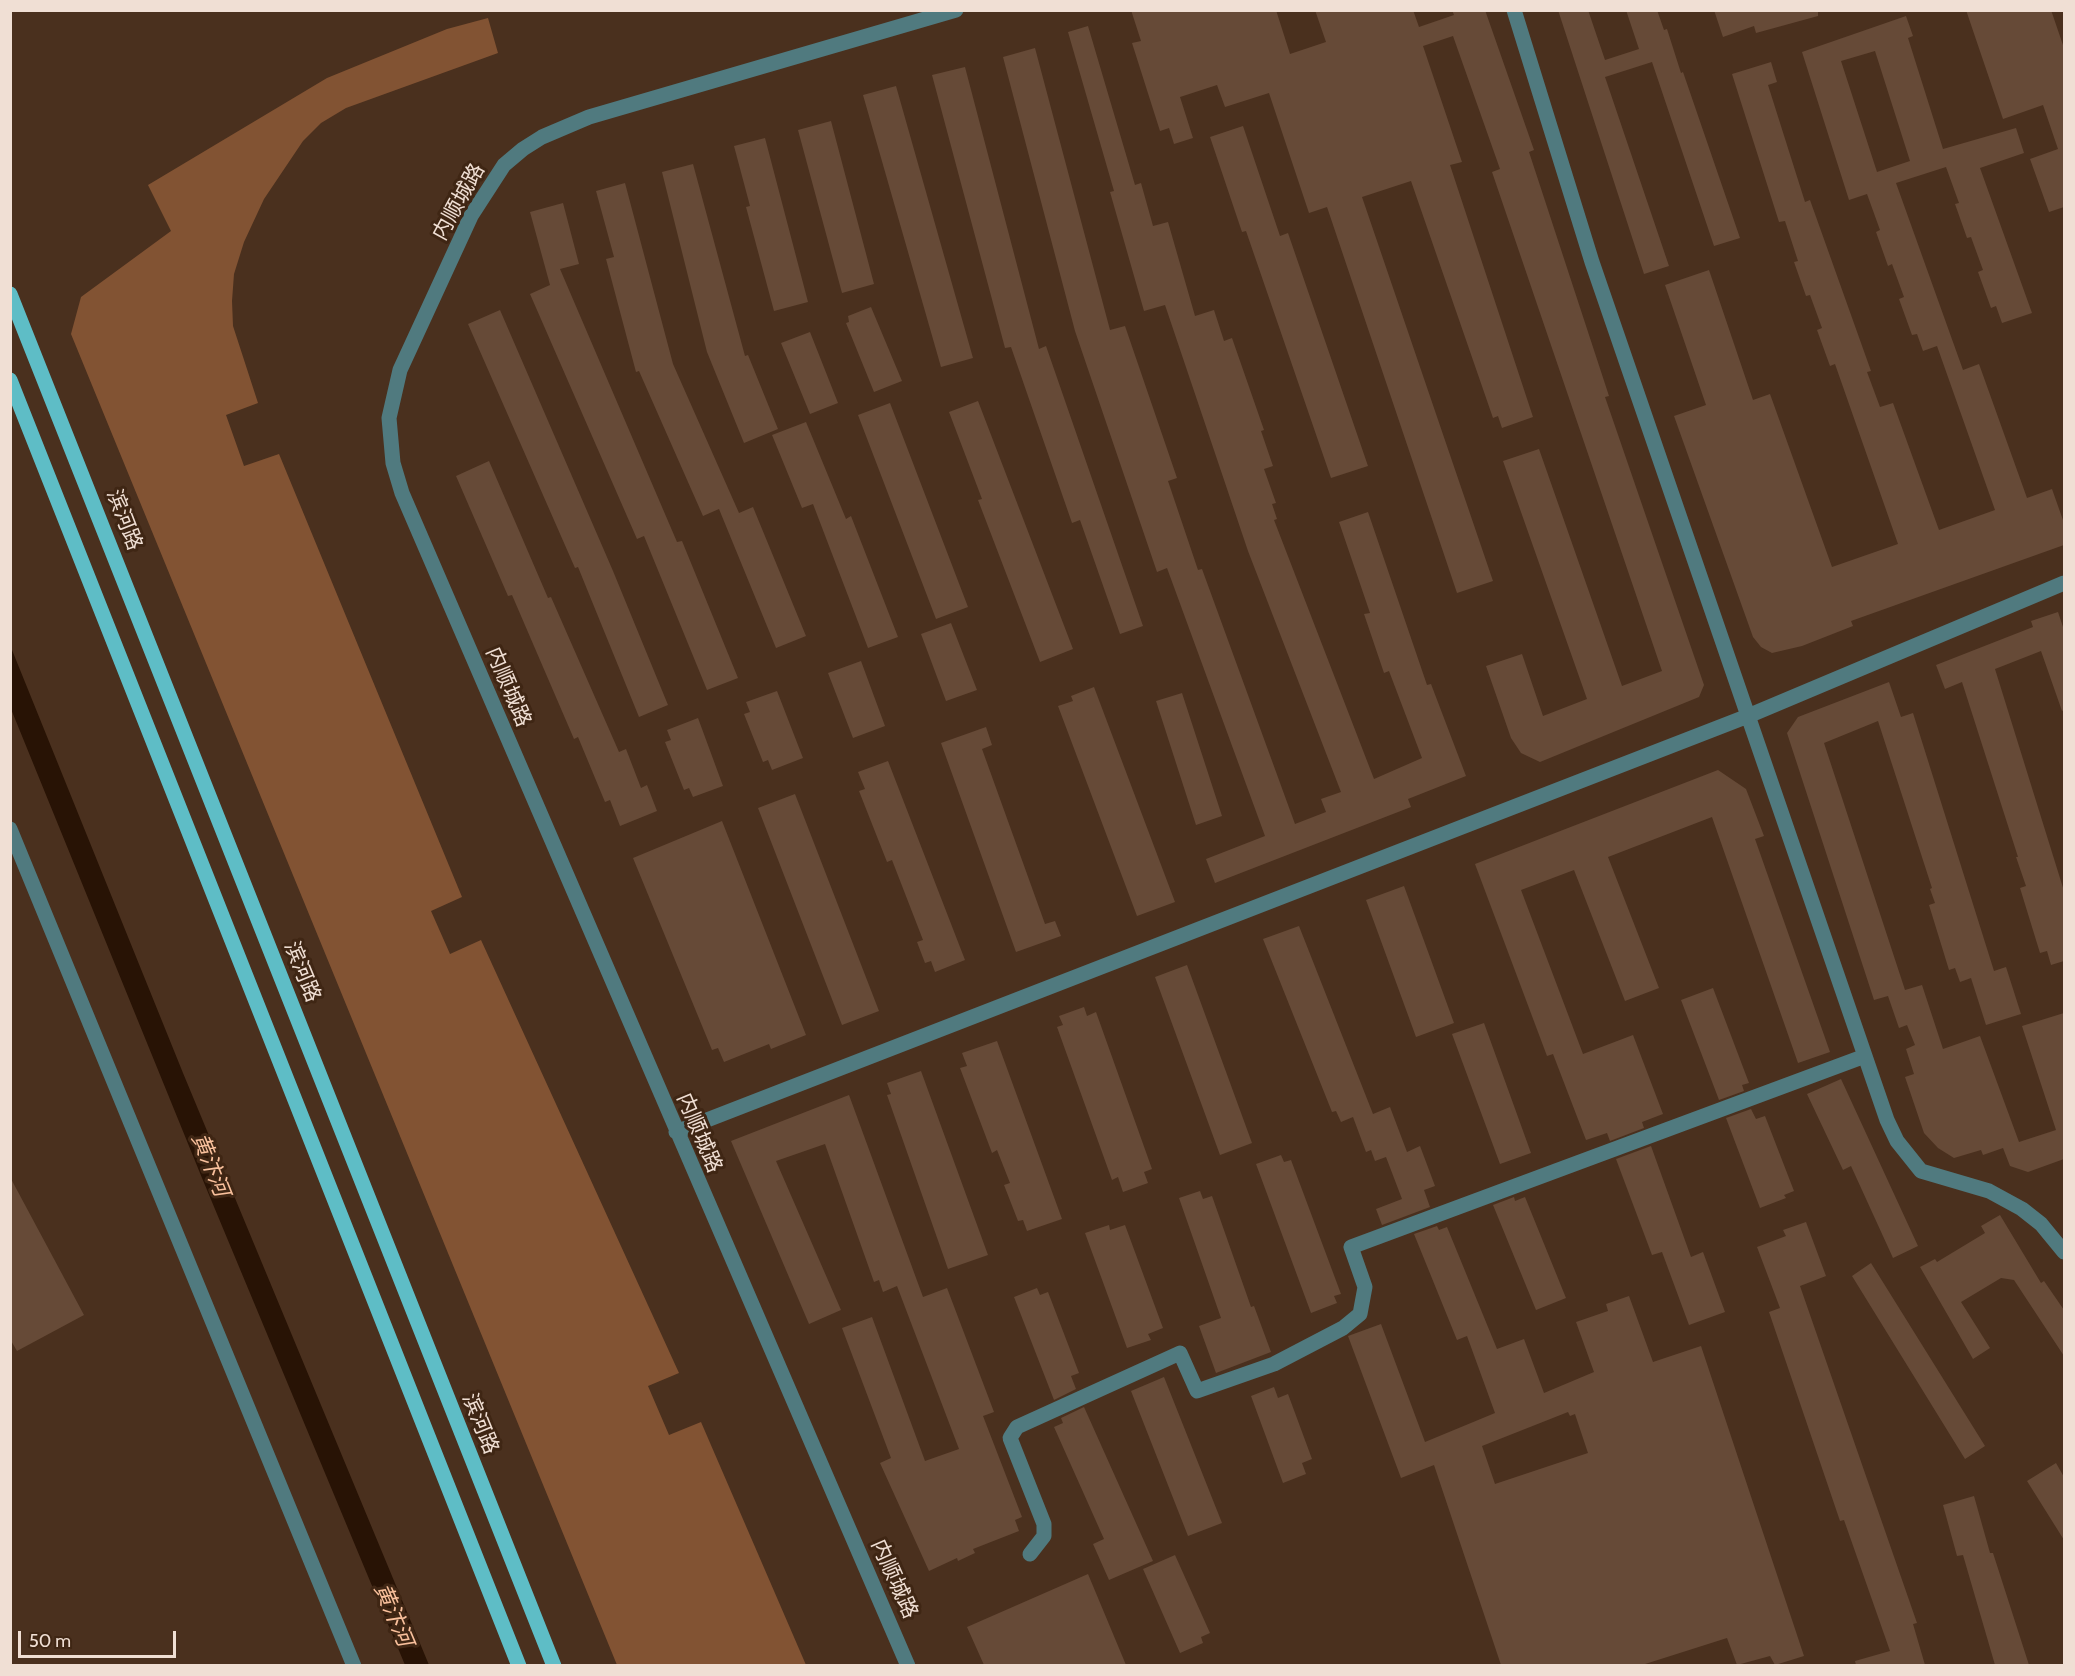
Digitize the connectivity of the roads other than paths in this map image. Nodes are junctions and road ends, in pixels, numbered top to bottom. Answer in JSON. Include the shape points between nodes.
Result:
{"nodes":[{"id":1,"x":956,"y":10,"type":"edge"},
{"id":2,"x":1514,"y":10,"type":"edge"},
{"id":3,"x":10,"y":294,"type":"edge"},
{"id":4,"x":10,"y":380,"type":"edge"},
{"id":5,"x":2064,"y":583,"type":"edge"},
{"id":6,"x":1748,"y":716,"type":"junction"},
{"id":7,"x":10,"y":830,"type":"edge"},
{"id":8,"x":1865,"y":1056,"type":"junction"},
{"id":9,"x":676,"y":1132,"type":"junction"},
{"id":10,"x":2064,"y":1252,"type":"edge"},
{"id":11,"x":1030,"y":1554,"type":"dead end"},
{"id":12,"x":354,"y":1665,"type":"edge"},
{"id":13,"x":519,"y":1665,"type":"edge"},
{"id":14,"x":554,"y":1665,"type":"edge"},
{"id":15,"x":908,"y":1665,"type":"edge"}],
"edges":[{"from":1,"to":9,"type":"street","name":"内顺城路","via":[[589,117],[523,149],[504,165],[471,216],[400,370],[391,400],[390,438],[402,493]]},
{"from":2,"to":6,"type":"street","via":[[1592,261]]},
{"from":3,"to":14,"type":"main road","name":"滨河路"},
{"from":4,"to":13,"type":"main road"},
{"from":5,"to":6,"type":"street"},
{"from":6,"to":8,"type":"street"},
{"from":6,"to":9,"type":"street"},
{"from":7,"to":12,"type":"street"},
{"from":8,"to":10,"type":"street","via":[[1892,1130],[1921,1171],[1989,1191],[2022,1209],[2042,1224]]},
{"from":8,"to":11,"type":"street","via":[[1351,1247],[1365,1287],[1360,1314],[1343,1328],[1274,1364],[1197,1391],[1180,1353],[1017,1427],[1010,1438],[1044,1524],[1044,1536]]},
{"from":9,"to":15,"type":"street","name":"内顺城路"}]}
